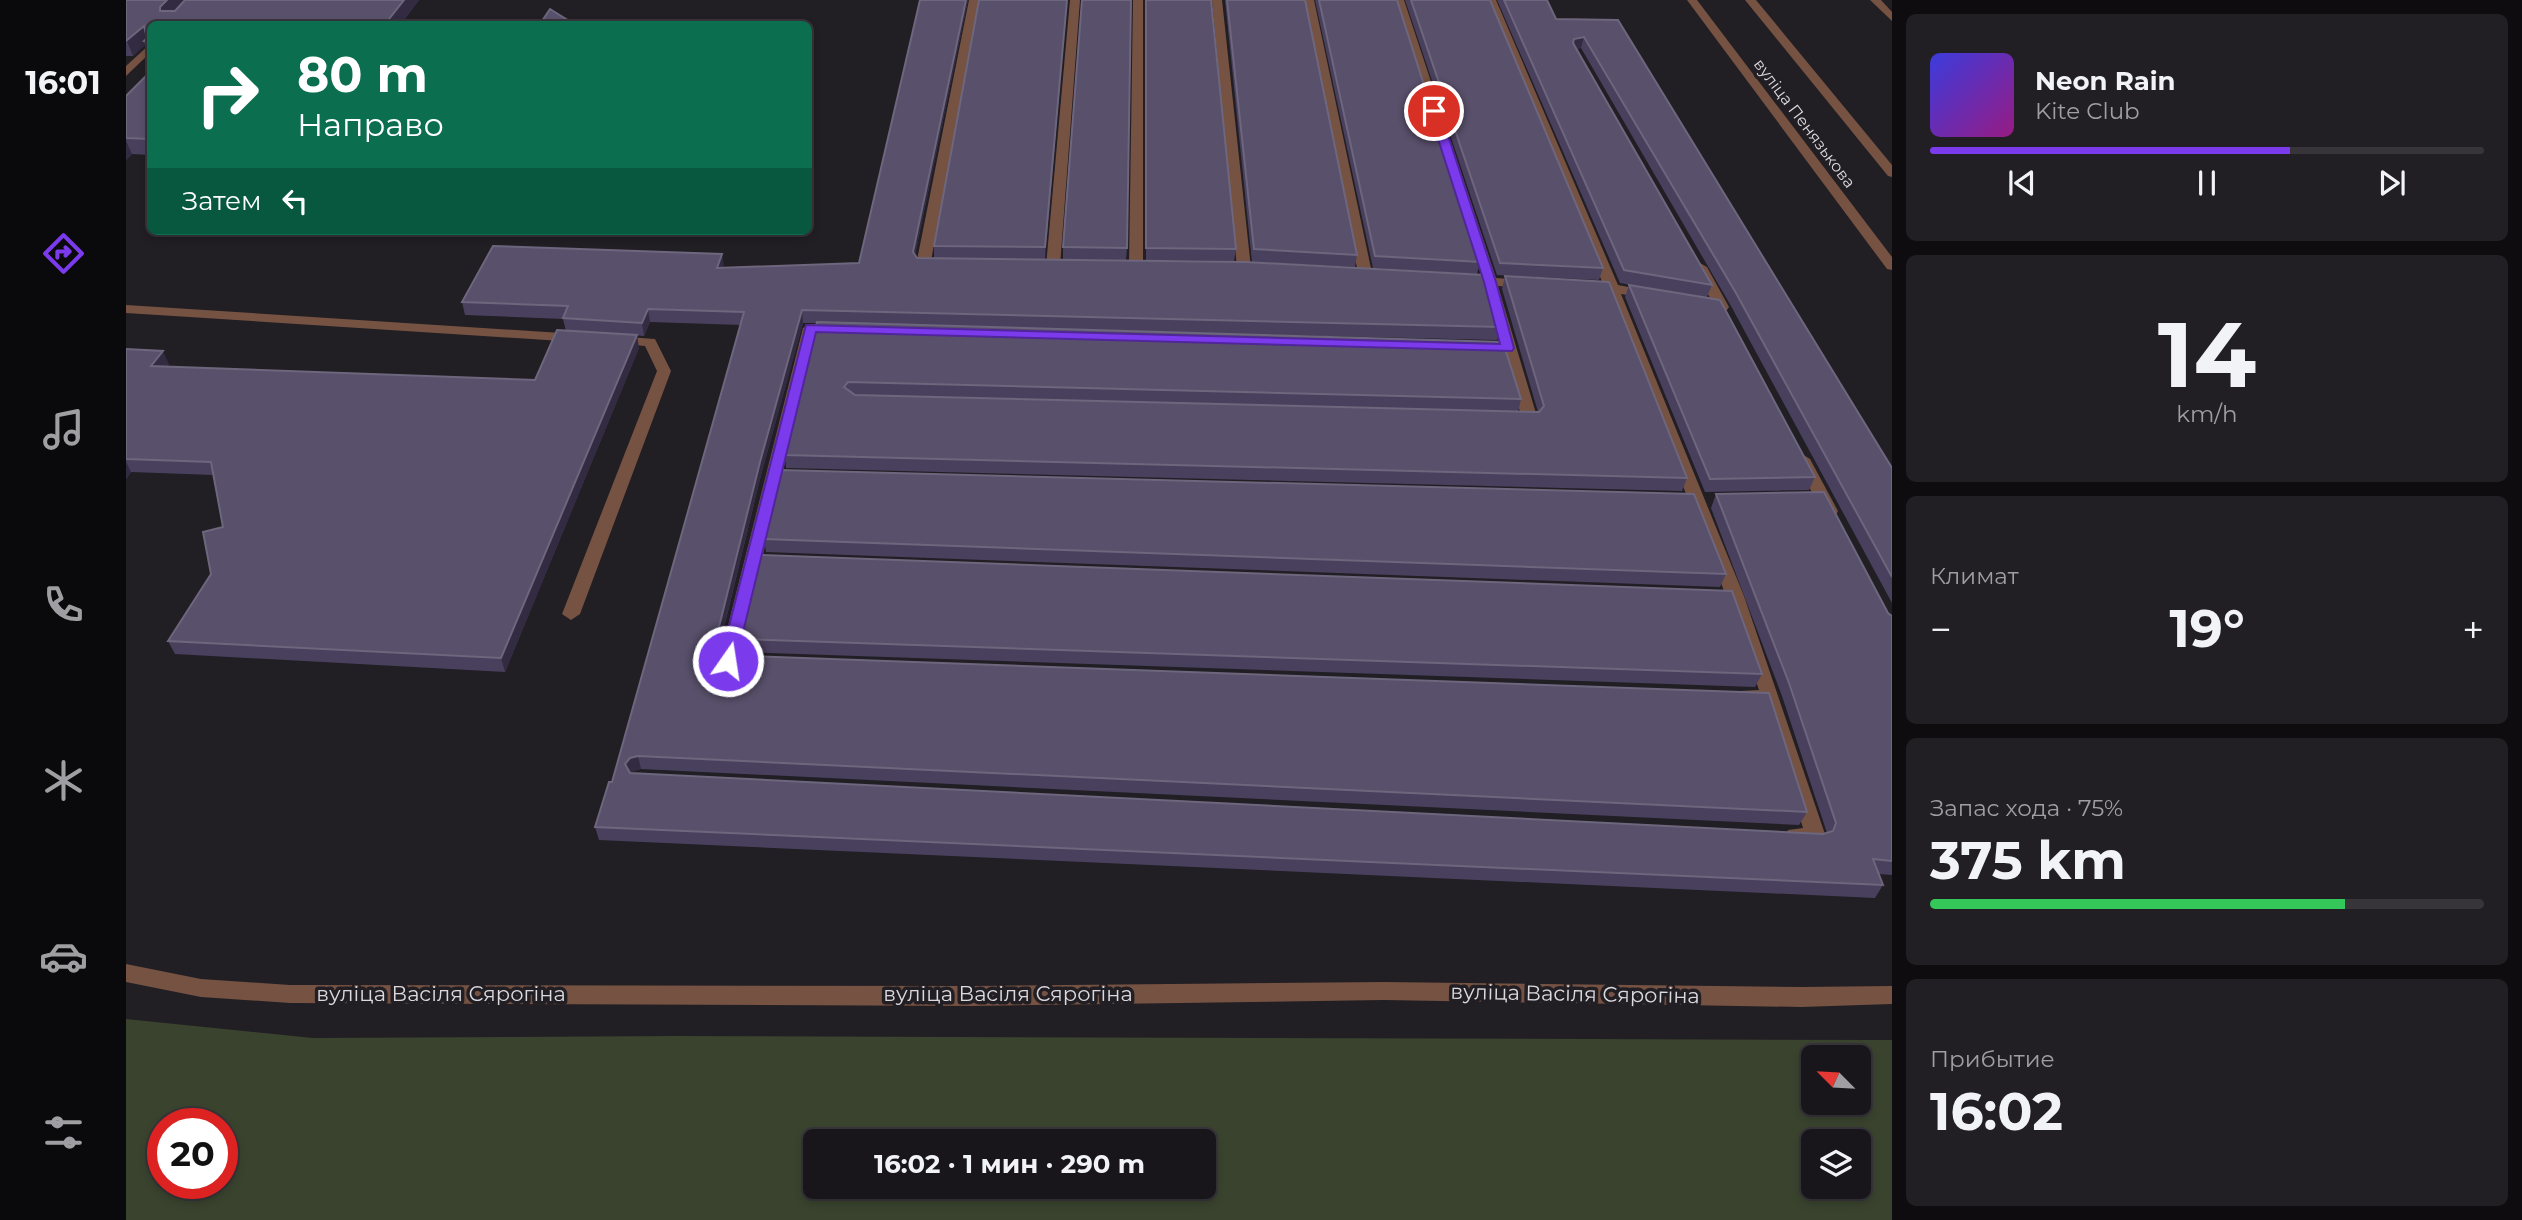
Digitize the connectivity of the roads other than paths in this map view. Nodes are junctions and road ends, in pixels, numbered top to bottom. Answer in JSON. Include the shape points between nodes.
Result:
{"nodes":[{"id":1,"x":974,"y":0,"type":"edge"},
{"id":2,"x":1075,"y":0,"type":"edge"},
{"id":3,"x":1138,"y":0,"type":"edge"},
{"id":4,"x":1217,"y":0,"type":"edge"},
{"id":5,"x":1309,"y":0,"type":"edge"},
{"id":6,"x":1399,"y":0,"type":"edge"},
{"id":7,"x":1491,"y":0,"type":"edge"},
{"id":8,"x":1692,"y":0,"type":"edge"},
{"id":9,"x":1750,"y":0,"type":"edge"},
{"id":10,"x":1875,"y":0,"type":"edge"},
{"id":11,"x":1892,"y":18,"type":"edge"},
{"id":12,"x":147,"y":50,"type":"edge"},
{"id":13,"x":126,"y":73,"type":"edge"},
{"id":14,"x":1892,"y":173,"type":"edge"},
{"id":15,"x":1695,"y":259,"type":"edge"},
{"id":16,"x":949,"y":265,"type":"edge"},
{"id":17,"x":1053,"y":266,"type":"edge"},
{"id":18,"x":1136,"y":266,"type":"edge"},
{"id":19,"x":1892,"y":266,"type":"edge"},
{"id":20,"x":1244,"y":268,"type":"edge"},
{"id":21,"x":1365,"y":273,"type":"edge"},
{"id":22,"x":1448,"y":279,"type":"edge"},
{"id":23,"x":1490,"y":282,"type":"junction"},
{"id":24,"x":1544,"y":285,"type":"edge"},
{"id":25,"x":1585,"y":287,"type":"edge"},
{"id":26,"x":1612,"y":288,"type":"junction"},
{"id":27,"x":1661,"y":296,"type":"edge"},
{"id":28,"x":1698,"y":303,"type":"edge"},
{"id":29,"x":126,"y":309,"type":"edge"},
{"id":30,"x":852,"y":329,"type":"edge"},
{"id":31,"x":1466,"y":347,"type":"edge"},
{"id":32,"x":1508,"y":348,"type":"junction"},
{"id":33,"x":1502,"y":419,"type":"edge"},
{"id":34,"x":1791,"y":439,"type":"edge"},
{"id":35,"x":1835,"y":521,"type":"edge"},
{"id":36,"x":571,"y":614,"type":"dead end"},
{"id":37,"x":770,"y":662,"type":"edge"},
{"id":38,"x":1729,"y":695,"type":"edge"},
{"id":39,"x":1771,"y":697,"type":"junction"},
{"id":40,"x":1775,"y":835,"type":"edge"},
{"id":41,"x":126,"y":974,"type":"edge"},
{"id":42,"x":1892,"y":995,"type":"edge"}],
"edges":[{"from":1,"to":16,"type":"street","via":[[923,265]]},
{"from":2,"to":17,"type":"street"},
{"from":3,"to":18,"type":"street"},
{"from":4,"to":20,"type":"street"},
{"from":5,"to":21,"type":"street"},
{"from":6,"to":23,"type":"street"},
{"from":7,"to":26,"type":"street"},
{"from":8,"to":19,"type":"street","name":"вуліца Пенязькова"},
{"from":9,"to":14,"type":"street","name":"вуліца Пенязькова"},
{"from":10,"to":11,"type":"street"},
{"from":12,"to":13,"type":"street"},
{"from":15,"to":28,"type":"street","via":[[1725,313]]},
{"from":22,"to":23,"type":"street"},
{"from":23,"to":24,"type":"street"},
{"from":23,"to":32,"type":"street"},
{"from":25,"to":26,"type":"street"},
{"from":26,"to":27,"type":"street"},
{"from":26,"to":39,"type":"street"},
{"from":29,"to":36,"type":"street","via":[[650,342],[664,371]]},
{"from":30,"to":37,"type":"street","via":[[810,328],[759,560],[728,661]]},
{"from":31,"to":32,"type":"street"},
{"from":32,"to":33,"type":"street","via":[[1530,420]]},
{"from":34,"to":35,"type":"street","via":[[1815,498]]},
{"from":38,"to":39,"type":"street"},
{"from":39,"to":40,"type":"street","via":[[1816,837]]},
{"from":41,"to":42,"type":"street","name":"вуліца Васіля Сярогіна","via":[[201,988],[290,994],[973,996],[1384,991]]}]}
